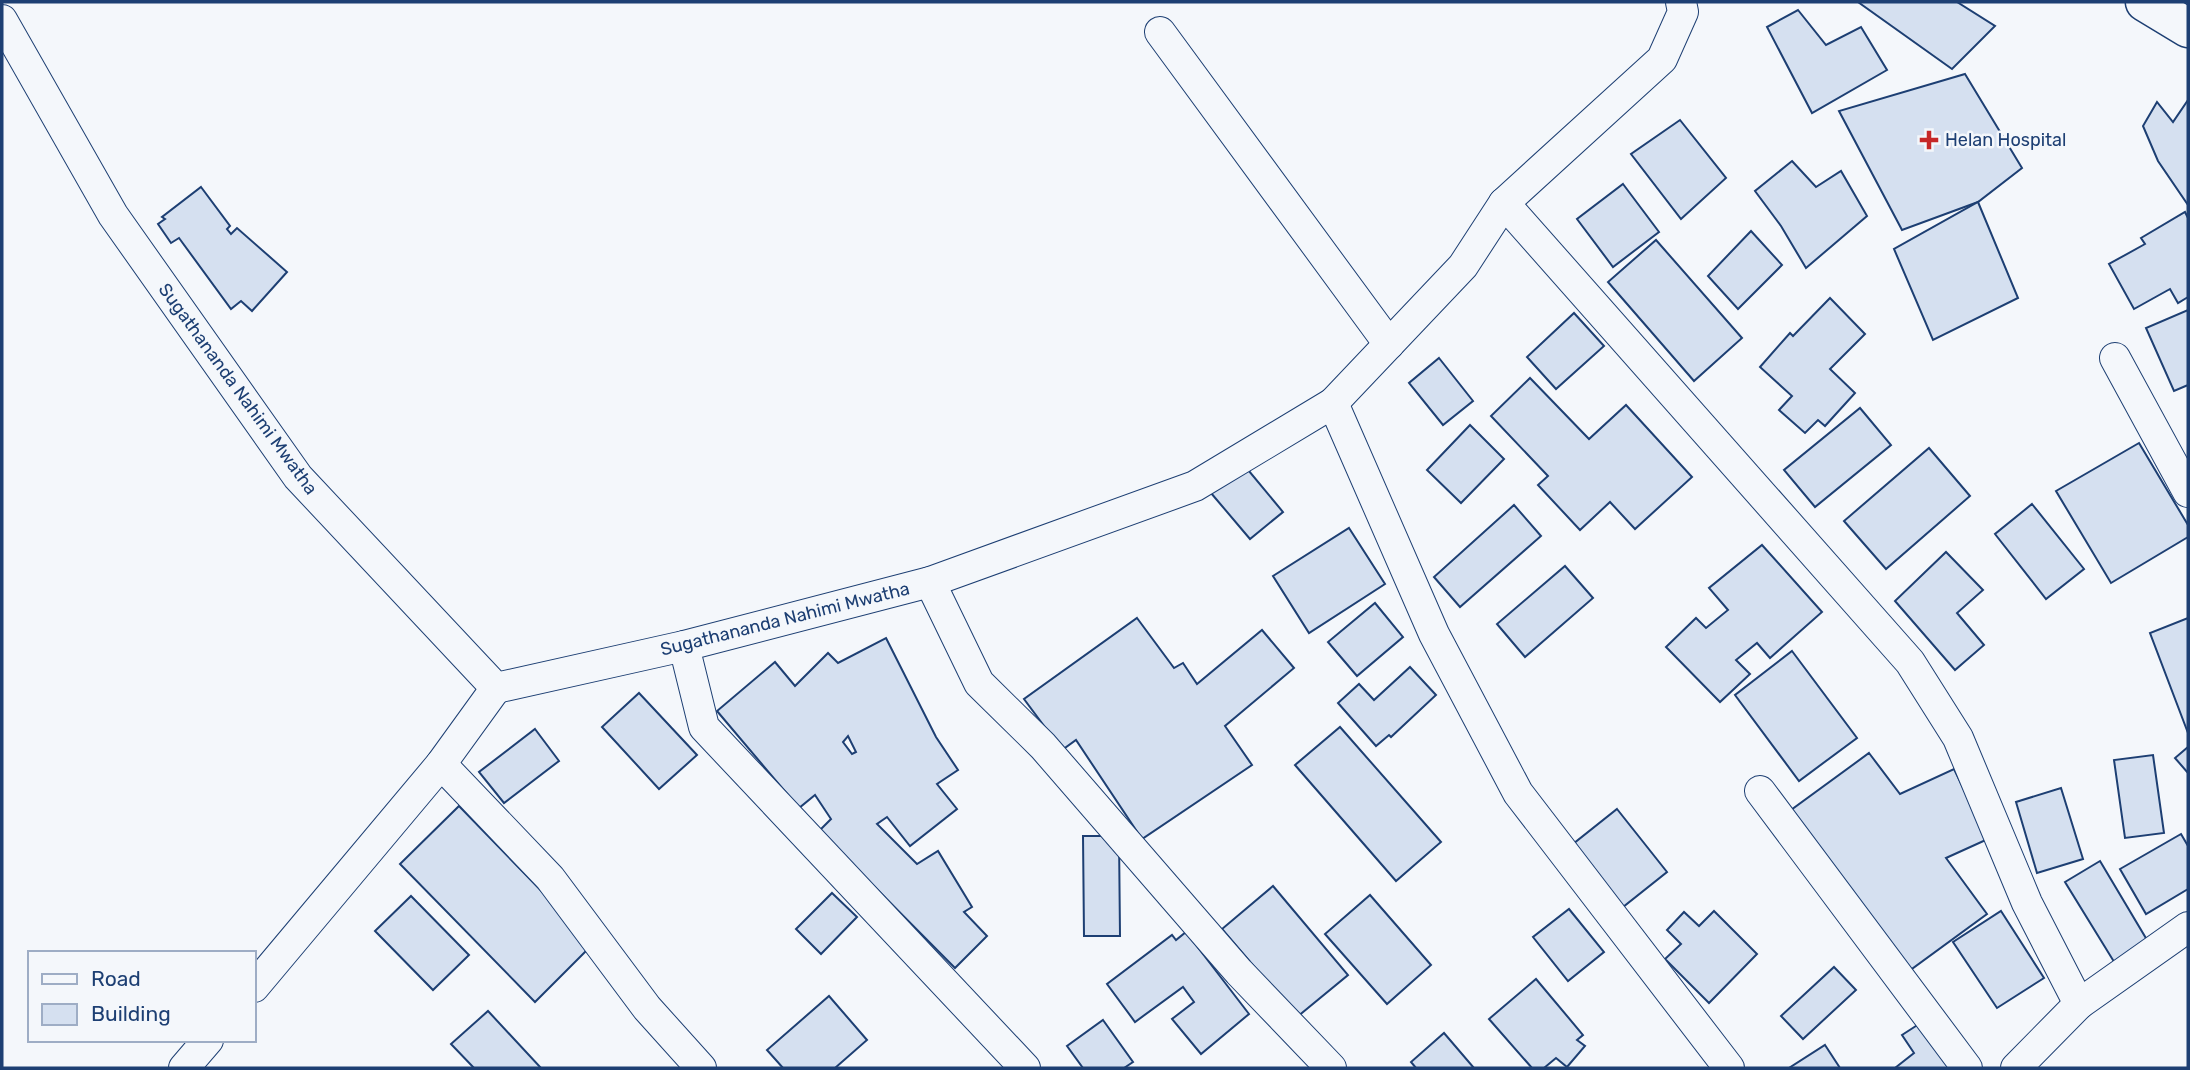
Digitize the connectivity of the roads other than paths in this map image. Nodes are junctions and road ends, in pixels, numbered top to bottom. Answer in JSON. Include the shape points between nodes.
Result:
{"nodes":[{"id":1,"x":1681,"y":2,"type":"edge"},
{"id":2,"x":2145,"y":2,"type":"edge"},
{"id":3,"x":2,"y":20,"type":"edge"},
{"id":4,"x":2188,"y":28,"type":"edge"},
{"id":5,"x":1160,"y":32,"type":"dead end"},
{"id":6,"x":1504,"y":203,"type":"junction"},
{"id":7,"x":1389,"y":344,"type":"junction"},
{"id":8,"x":2115,"y":358,"type":"dead end"},
{"id":9,"x":1333,"y":403,"type":"junction"},
{"id":10,"x":2188,"y":492,"type":"edge"},
{"id":11,"x":930,"y":582,"type":"junction"},
{"id":12,"x":684,"y":646,"type":"junction"},
{"id":13,"x":496,"y":688,"type":"junction"},
{"id":14,"x":441,"y":764,"type":"junction"},
{"id":15,"x":1760,"y":791,"type":"dead end"},
{"id":16,"x":2188,"y":927,"type":"edge"},
{"id":17,"x":256,"y":985,"type":"edge"},
{"id":18,"x":2079,"y":1004,"type":"junction"},
{"id":19,"x":206,"y":1042,"type":"edge"},
{"id":20,"x":184,"y":1068,"type":"edge"},
{"id":21,"x":701,"y":1068,"type":"edge"},
{"id":22,"x":1025,"y":1068,"type":"edge"},
{"id":23,"x":1331,"y":1068,"type":"edge"},
{"id":24,"x":1729,"y":1068,"type":"edge"},
{"id":25,"x":1967,"y":1068,"type":"edge"},
{"id":26,"x":2016,"y":1068,"type":"edge"}],
"edges":[{"from":1,"to":6,"type":"street","name":"Sugathananda Nahimi Mwatha","via":[[1683,12],[1662,58]]},
{"from":2,"to":4,"type":"highway"},
{"from":3,"to":13,"type":"street","name":"Sugathananda Nahimi Mwatha","via":[[113,215],[298,477]]},
{"from":5,"to":7,"type":"street"},
{"from":6,"to":7,"type":"street","name":"Sugathananda Nahimi Mwatha","via":[[1463,266]]},
{"from":6,"to":18,"type":"street","via":[[1910,662],[1958,738],[2027,903]]},
{"from":7,"to":9,"type":"street","name":"Sugathananda Nahimi Mwatha"},
{"from":8,"to":10,"type":"street"},
{"from":9,"to":11,"type":"street","name":"Sugathananda Nahimi Mwatha","via":[[1195,486]]},
{"from":9,"to":24,"type":"street","via":[[1434,634],[1518,793]]},
{"from":11,"to":12,"type":"street","name":"Sugathananda Nahimi Mwatha"},
{"from":11,"to":23,"type":"street","via":[[979,683],[1043,746],[1239,972]]},
{"from":12,"to":13,"type":"street","name":"Sugathananda Nahimi Mwatha"},
{"from":12,"to":22,"type":"street","via":[[704,727]]},
{"from":13,"to":14,"type":"street"},
{"from":14,"to":17,"type":"street"},
{"from":14,"to":21,"type":"street","via":[[550,878],[647,1008]]},
{"from":15,"to":25,"type":"street"},
{"from":16,"to":18,"type":"street"},
{"from":18,"to":26,"type":"street"},
{"from":19,"to":20,"type":"street"}]}
